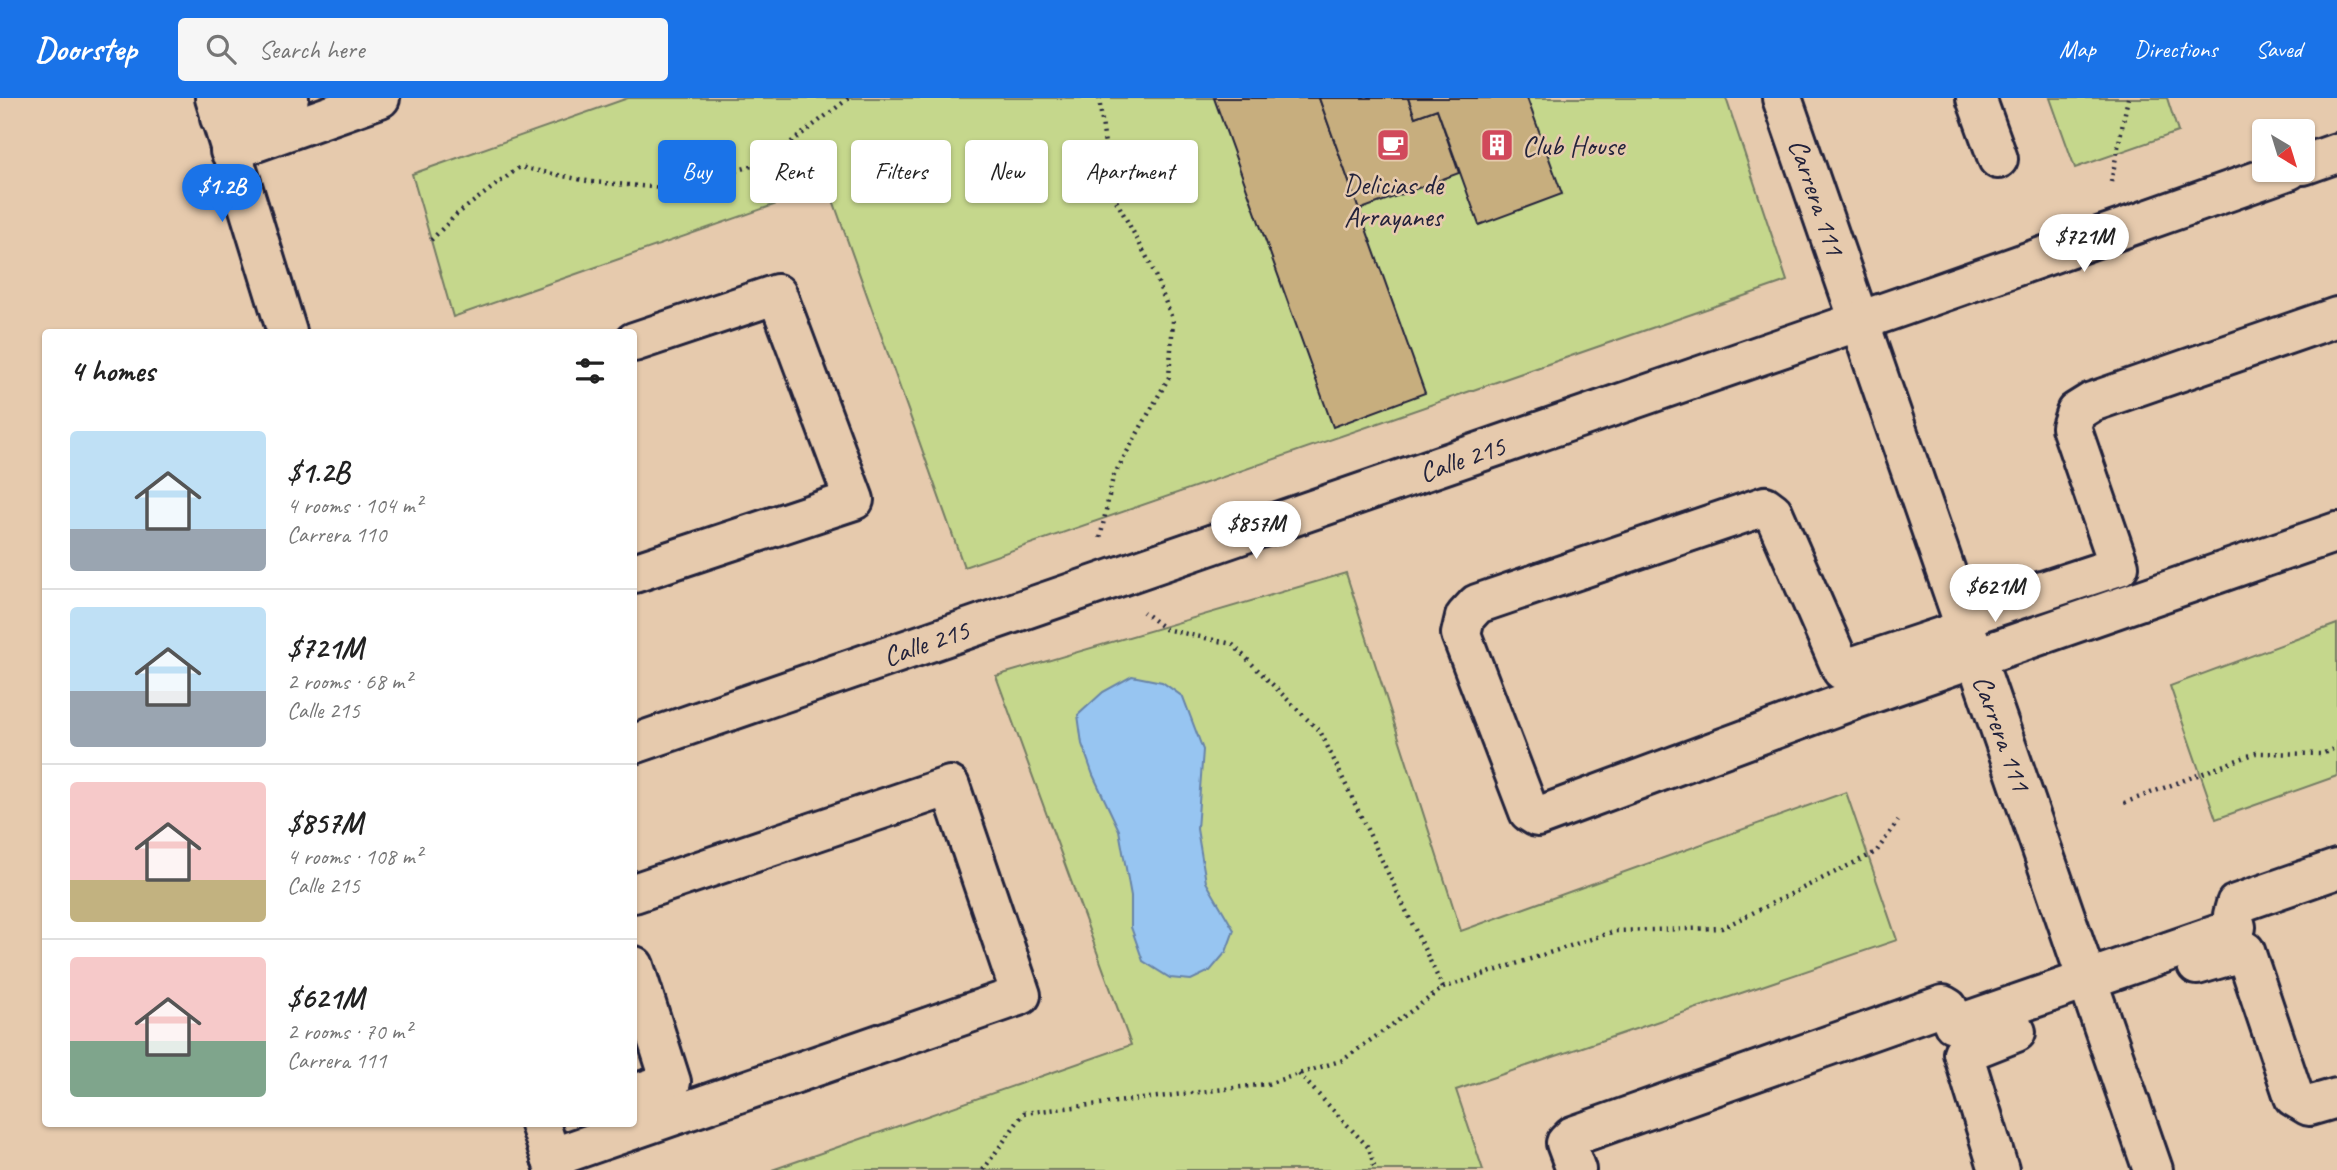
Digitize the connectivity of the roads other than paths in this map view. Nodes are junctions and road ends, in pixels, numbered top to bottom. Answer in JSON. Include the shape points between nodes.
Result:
{"nodes":[{"id":1,"x":289,"y":98,"type":"edge"},
{"id":2,"x":1782,"y":98,"type":"edge"},
{"id":3,"x":1976,"y":98,"type":"edge"},
{"id":4,"x":373,"y":99,"type":"edge"},
{"id":5,"x":222,"y":122,"type":"edge"},
{"id":6,"x":2337,"y":153,"type":"edge"},
{"id":7,"x":1998,"y":159,"type":"dead end"},
{"id":8,"x":2315,"y":161,"type":"edge"},
{"id":9,"x":2255,"y":182,"type":"edge"},
{"id":10,"x":2337,"y":317,"type":"edge"},
{"id":11,"x":1860,"y":321,"type":"junction"},
{"id":12,"x":286,"y":329,"type":"edge"},
{"id":13,"x":637,"y":341,"type":"edge"},
{"id":14,"x":2337,"y":532,"type":"edge"},
{"id":15,"x":2119,"y":566,"type":"junction"},
{"id":16,"x":637,"y":572,"type":"edge"},
{"id":17,"x":2131,"y":603,"type":"junction"},
{"id":18,"x":1967,"y":635,"type":"junction"},
{"id":19,"x":1848,"y":685,"type":"junction"},
{"id":20,"x":637,"y":743,"type":"edge"},
{"id":21,"x":2337,"y":869,"type":"edge"},
{"id":22,"x":637,"y":891,"type":"edge"},
{"id":23,"x":2241,"y":939,"type":"junction"},
{"id":24,"x":637,"y":975,"type":"edge"},
{"id":25,"x":2090,"y":992,"type":"junction"},
{"id":26,"x":1963,"y":1036,"type":"junction"},
{"id":27,"x":637,"y":1094,"type":"edge"},
{"id":28,"x":676,"y":1097,"type":"junction"},
{"id":29,"x":2337,"y":1098,"type":"edge"},
{"id":30,"x":637,"y":1110,"type":"edge"},
{"id":31,"x":585,"y":1127,"type":"edge"},
{"id":32,"x":545,"y":1140,"type":"edge"},
{"id":33,"x":1576,"y":1170,"type":"edge"},
{"id":34,"x":1999,"y":1170,"type":"edge"},
{"id":35,"x":2153,"y":1170,"type":"edge"}],
"edges":[{"from":1,"to":5,"type":"street"},
{"from":2,"to":11,"type":"street","name":"Carrera 111"},
{"from":3,"to":7,"type":"street"},
{"from":4,"to":5,"type":"street"},
{"from":5,"to":12,"type":"street"},
{"from":6,"to":8,"type":"street"},
{"from":9,"to":11,"type":"street","name":"Calle 215"},
{"from":10,"to":15,"type":"street","via":[[2092,402],[2076,412],[2071,427]]},
{"from":11,"to":18,"type":"street","name":"Carrera 111"},
{"from":11,"to":20,"type":"street","name":"Calle 215"},
{"from":13,"to":16,"type":"street","via":[[777,293],[854,500]]},
{"from":14,"to":17,"type":"street"},
{"from":15,"to":17,"type":"street"},
{"from":15,"to":18,"type":"street"},
{"from":17,"to":18,"type":"street"},
{"from":18,"to":19,"type":"street"},
{"from":18,"to":25,"type":"street","name":"Carrera 111"},
{"from":19,"to":19,"type":"street","via":[[1773,512],[1765,506],[1477,604],[1465,617],[1461,634],[1529,812],[1537,817]]},
{"from":21,"to":23,"type":"street","via":[[2236,904],[2233,915]]},
{"from":22,"to":28,"type":"street","via":[[950,786],[1021,995]]},
{"from":23,"to":25,"type":"street","via":[[2223,956]]},
{"from":23,"to":29,"type":"street","via":[[2294,1097],[2309,1106]]},
{"from":24,"to":28,"type":"street"},
{"from":25,"to":26,"type":"street"},
{"from":25,"to":35,"type":"street","name":"Carrera 111"},
{"from":26,"to":33,"type":"street","via":[[1944,1005],[1573,1136],[1566,1143]]},
{"from":26,"to":34,"type":"street","via":[[1963,1057]]},
{"from":27,"to":28,"type":"street"},
{"from":28,"to":30,"type":"street"},
{"from":31,"to":32,"type":"street"}]}
